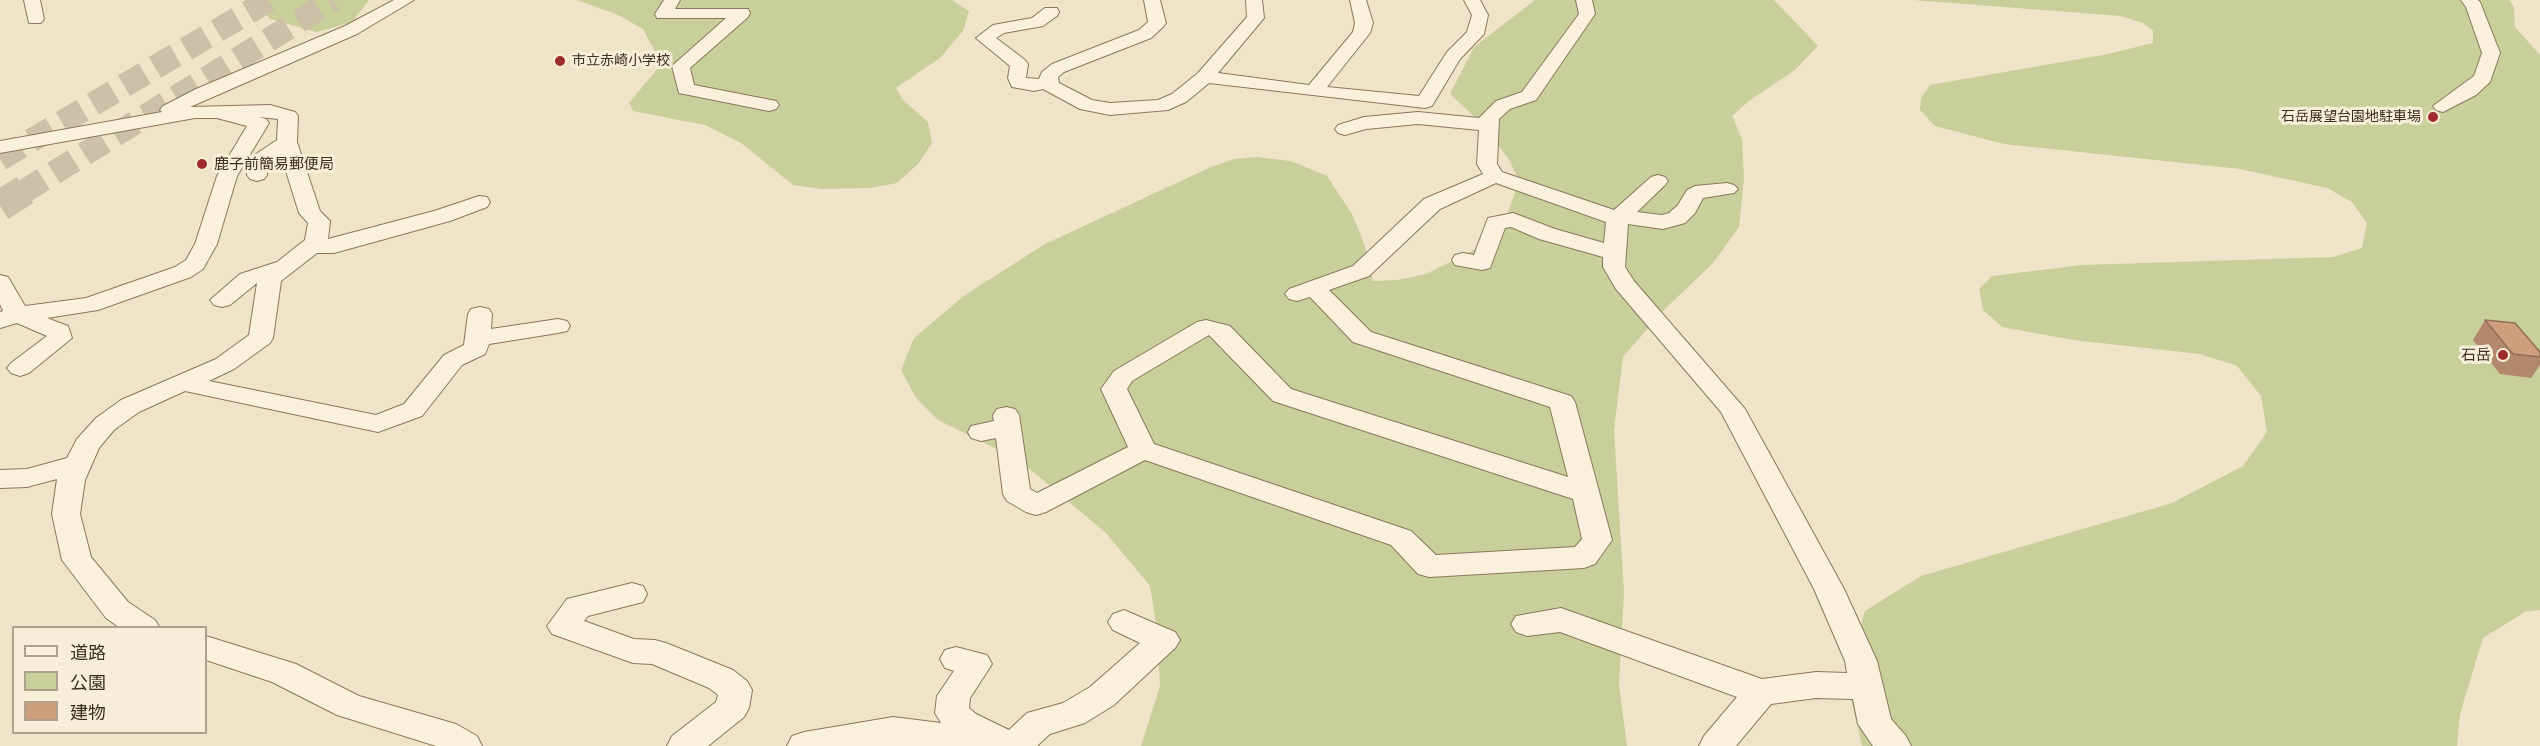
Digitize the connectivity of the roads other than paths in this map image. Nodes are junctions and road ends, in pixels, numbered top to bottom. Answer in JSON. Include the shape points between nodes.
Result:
{"nodes":[{"id":1,"x":32,"y":0,"type":"edge"},
{"id":2,"x":406,"y":0,"type":"edge"},
{"id":3,"x":672,"y":0,"type":"edge"},
{"id":4,"x":1152,"y":0,"type":"edge"},
{"id":5,"x":1254,"y":0,"type":"edge"},
{"id":6,"x":1358,"y":0,"type":"edge"},
{"id":7,"x":1472,"y":0,"type":"edge"},
{"id":8,"x":1584,"y":0,"type":"edge"},
{"id":9,"x":2469,"y":0,"type":"edge"},
{"id":10,"x":1051,"y":12,"type":"dead end"},
{"id":11,"x":35,"y":19,"type":"dead end"},
{"id":12,"x":1205,"y":77,"type":"junction"},
{"id":13,"x":1050,"y":83,"type":"junction"},
{"id":14,"x":1314,"y":91,"type":"junction"},
{"id":15,"x":769,"y":105,"type":"dead end"},
{"id":16,"x":2443,"y":106,"type":"dead end"},
{"id":17,"x":218,"y":112,"type":"junction"},
{"id":18,"x":156,"y":117,"type":"junction"},
{"id":19,"x":1489,"y":125,"type":"junction"},
{"id":20,"x":1345,"y":129,"type":"dead end"},
{"id":21,"x":287,"y":142,"type":"junction"},
{"id":22,"x":0,"y":147,"type":"edge"},
{"id":23,"x":258,"y":175,"type":"dead end"},
{"id":24,"x":1495,"y":176,"type":"junction"},
{"id":25,"x":1658,"y":181,"type":"dead end"},
{"id":26,"x":1727,"y":189,"type":"dead end"},
{"id":27,"x":479,"y":202,"type":"dead end"},
{"id":28,"x":1618,"y":217,"type":"junction"},
{"id":29,"x":312,"y":246,"type":"junction"},
{"id":30,"x":1615,"y":253,"type":"junction"},
{"id":31,"x":1482,"y":263,"type":"dead end"},
{"id":32,"x":286,"y":266,"type":"junction"},
{"id":33,"x":0,"y":282,"type":"edge"},
{"id":34,"x":222,"y":300,"type":"dead end"},
{"id":35,"x":9,"y":317,"type":"edge"},
{"id":36,"x":558,"y":326,"type":"dead end"},
{"id":37,"x":21,"y":368,"type":"dead end"},
{"id":38,"x":183,"y":383,"type":"junction"},
{"id":39,"x":981,"y":432,"type":"dead end"},
{"id":40,"x":1143,"y":450,"type":"junction"},
{"id":41,"x":78,"y":464,"type":"junction"},
{"id":42,"x":0,"y":478,"type":"edge"},
{"id":43,"x":1586,"y":493,"type":"junction"},
{"id":44,"x":632,"y":594,"type":"dead end"},
{"id":45,"x":1124,"y":622,"type":"dead end"},
{"id":46,"x":1527,"y":624,"type":"dead end"},
{"id":47,"x":142,"y":626,"type":"edge"},
{"id":48,"x":207,"y":648,"type":"edge"},
{"id":49,"x":956,"y":659,"type":"dead end"},
{"id":50,"x":1867,"y":687,"type":"junction"},
{"id":51,"x":1761,"y":692,"type":"junction"},
{"id":52,"x":465,"y":746,"type":"edge"},
{"id":53,"x":684,"y":746,"type":"edge"},
{"id":54,"x":804,"y":746,"type":"edge"},
{"id":55,"x":963,"y":746,"type":"edge"},
{"id":56,"x":1010,"y":746,"type":"edge"},
{"id":57,"x":1015,"y":746,"type":"edge"},
{"id":58,"x":1716,"y":746,"type":"edge"},
{"id":59,"x":1894,"y":746,"type":"edge"}],
"edges":[{"from":1,"to":11,"type":"street"},
{"from":2,"to":18,"type":"street","via":[[351,30]]},
{"from":3,"to":15,"type":"street","via":[[663,14],[742,13],[681,66],[686,89]]},
{"from":4,"to":13,"type":"street","via":[[1157,23],[1145,34],[1058,68],[1048,76]]},
{"from":5,"to":12,"type":"street","via":[[1256,18]]},
{"from":6,"to":14,"type":"street","via":[[1365,22],[1361,33]]},
{"from":7,"to":14,"type":"street","via":[[1480,15],[1475,34],[1453,56],[1425,102]]},
{"from":8,"to":19,"type":"street","via":[[1587,14],[1529,96],[1503,105],[1489,118]]},
{"from":9,"to":16,"type":"street","via":[[2491,53],[2483,78]]},
{"from":10,"to":13,"type":"street","via":[[1036,22],[999,29],[985,38],[1019,64],[1019,83]]},
{"from":12,"to":13,"type":"street","via":[[1179,98],[1161,106],[1110,109],[1087,105]]},
{"from":12,"to":14,"type":"street"},
{"from":17,"to":18,"type":"street"},
{"from":17,"to":21,"type":"street","via":[[270,111],[288,116]]},
{"from":17,"to":35,"type":"street","via":[[260,123],[227,176],[206,244],[195,264],[183,272],[90,305]]},
{"from":18,"to":22,"type":"street"},
{"from":19,"to":20,"type":"street","via":[[1418,118],[1364,123]]},
{"from":19,"to":24,"type":"street","via":[[1487,164]]},
{"from":21,"to":23,"type":"street","via":[[257,162]]},
{"from":21,"to":29,"type":"street","via":[[310,213],[319,221],[316,243]]},
{"from":24,"to":28,"type":"street"},
{"from":24,"to":43,"type":"street","via":[[1432,204],[1361,271],[1306,291],[1362,337],[1562,402]]},
{"from":25,"to":28,"type":"street"},
{"from":26,"to":28,"type":"street","via":[[1694,194],[1677,218],[1663,222]]},
{"from":27,"to":29,"type":"street","via":[[334,246]]},
{"from":28,"to":30,"type":"street"},
{"from":29,"to":32,"type":"street"},
{"from":30,"to":31,"type":"street","via":[[1513,220],[1496,223]]},
{"from":30,"to":50,"type":"street","via":[[1614,267],[1624,284],[1732,409],[1829,589],[1861,661]]},
{"from":32,"to":34,"type":"street","via":[[249,279]]},
{"from":32,"to":38,"type":"street","via":[[270,278],[261,338],[225,364]]},
{"from":33,"to":35,"type":"street"},
{"from":35,"to":37,"type":"street","via":[[58,331],[60,338]]},
{"from":36,"to":38,"type":"street","via":[[478,326],[476,349],[453,360],[413,410],[378,424]]},
{"from":38,"to":41,"type":"street","via":[[130,406],[105,424]]},
{"from":39,"to":40,"type":"street","via":[[1007,421],[1017,494],[1036,506]]},
{"from":40,"to":43,"type":"street","via":[[1401,538],[1429,566],[1584,557],[1597,540]]},
{"from":40,"to":43,"type":"street","via":[[1114,389],[1123,376],[1206,327],[1221,331],[1282,395]]},
{"from":41,"to":42,"type":"street","via":[[27,478]]},
{"from":41,"to":47,"type":"street","via":[[71,480],[66,514],[77,560],[117,610]]},
{"from":44,"to":53,"type":"street","via":[[578,607],[563,626],[633,651],[655,652],[721,679],[735,690],[732,708]]},
{"from":45,"to":57,"type":"street","via":[[1164,640],[1102,696],[1073,714],[1039,723]]},
{"from":46,"to":51,"type":"street","via":[[1561,620]]},
{"from":48,"to":52,"type":"street","via":[[284,673],[349,706],[444,734]]},
{"from":49,"to":56,"type":"street","via":[[976,664],[954,696],[952,713],[964,724]]},
{"from":50,"to":51,"type":"street","via":[[1815,686]]},
{"from":50,"to":59,"type":"street","via":[[1875,724]]},
{"from":51,"to":58,"type":"street"},
{"from":54,"to":55,"type":"street","via":[[893,731],[950,738]]}]}
